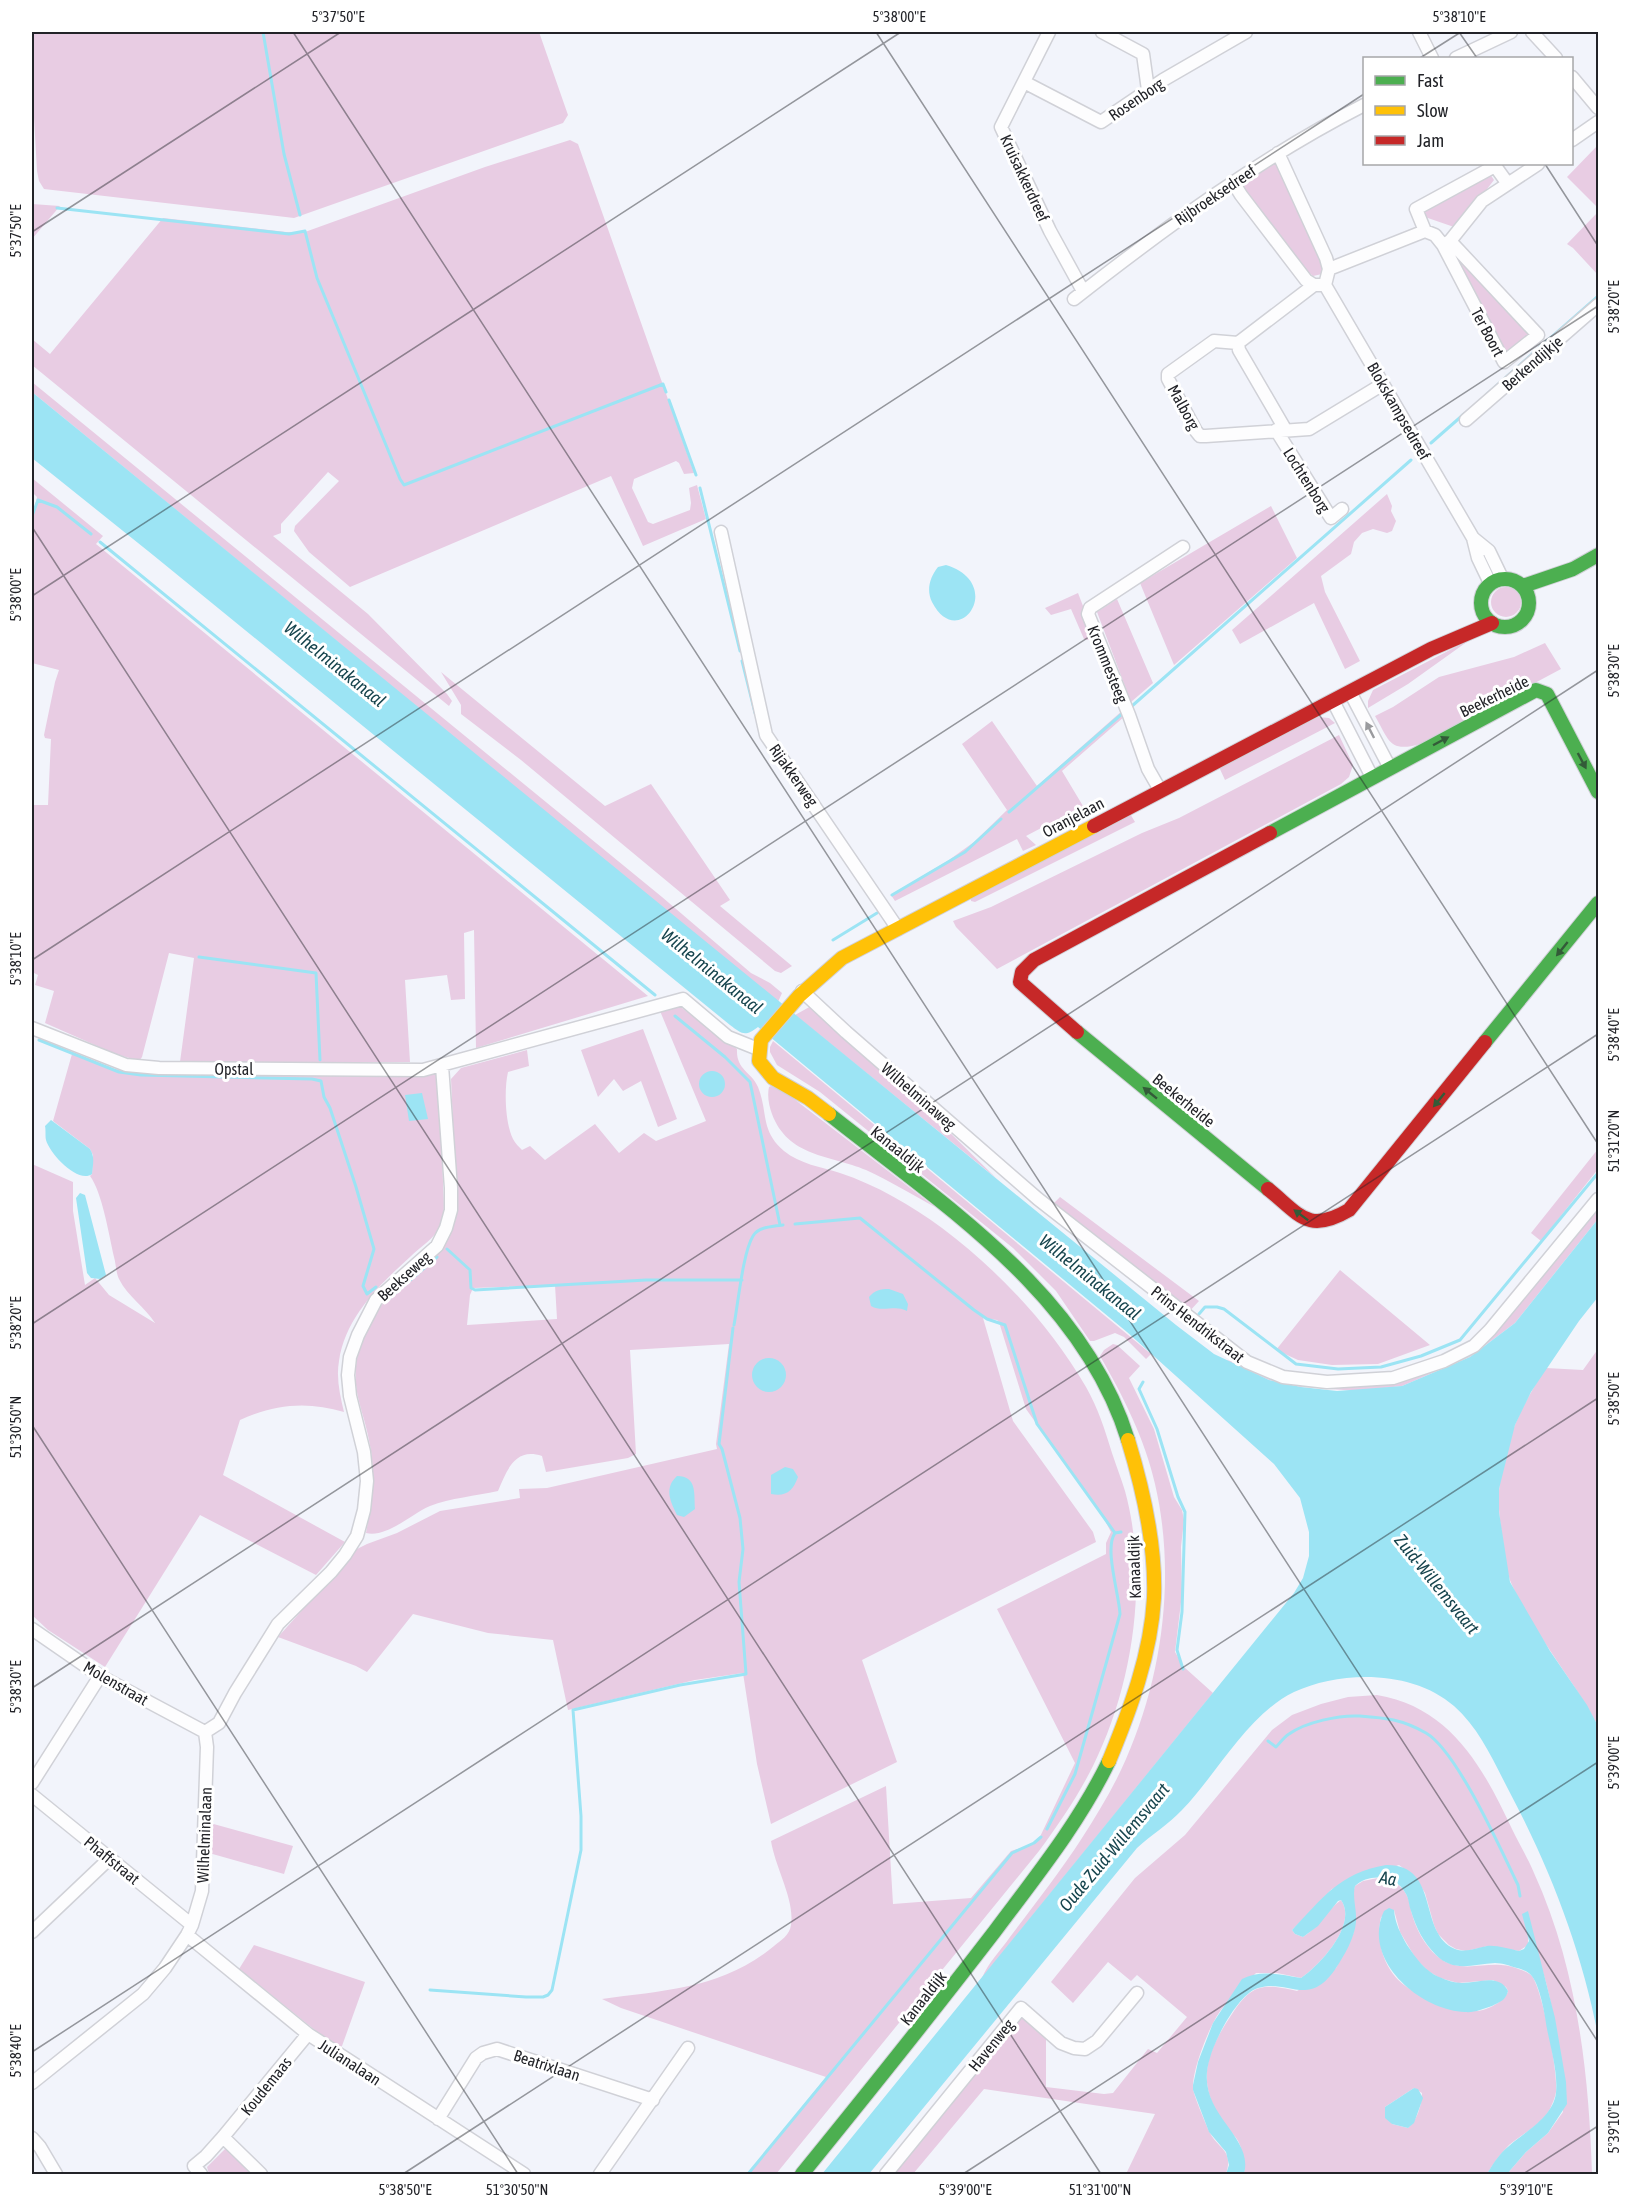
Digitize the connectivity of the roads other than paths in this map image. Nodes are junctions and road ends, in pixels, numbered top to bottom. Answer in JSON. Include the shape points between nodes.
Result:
{"nodes":[{"id":1,"x":1049,"y":32,"type":"edge"},
{"id":2,"x":1102,"y":32,"type":"edge"},
{"id":3,"x":1246,"y":32,"type":"edge"},
{"id":4,"x":1419,"y":32,"type":"edge"},
{"id":5,"x":1511,"y":32,"type":"edge"},
{"id":6,"x":1532,"y":32,"type":"edge"},
{"id":7,"x":1432,"y":57,"type":"edge"},
{"id":8,"x":1457,"y":57,"type":"edge"},
{"id":9,"x":1555,"y":57,"type":"edge"},
{"id":10,"x":1573,"y":78,"type":"edge"},
{"id":11,"x":1024,"y":82,"type":"junction"},
{"id":12,"x":1148,"y":90,"type":"junction"},
{"id":13,"x":1363,"y":106,"type":"edge"},
{"id":14,"x":1599,"y":108,"type":"edge"},
{"id":15,"x":1599,"y":122,"type":"edge"},
{"id":16,"x":1573,"y":139,"type":"edge"},
{"id":17,"x":1278,"y":153,"type":"junction"},
{"id":18,"x":1536,"y":165,"type":"edge"},
{"id":19,"x":1233,"y":182,"type":"junction"},
{"id":20,"x":1508,"y":184,"type":"junction"},
{"id":21,"x":1425,"y":231,"type":"junction"},
{"id":22,"x":1446,"y":243,"type":"junction"},
{"id":23,"x":1329,"y":270,"type":"junction"},
{"id":24,"x":1319,"y":285,"type":"junction"},
{"id":25,"x":1079,"y":295,"type":"joint"},
{"id":26,"x":1599,"y":305,"type":"edge"},
{"id":27,"x":1238,"y":343,"type":"junction"},
{"id":28,"x":1383,"y":384,"type":"junction"},
{"id":29,"x":1466,"y":420,"type":"dead end"},
{"id":30,"x":1281,"y":430,"type":"junction"},
{"id":31,"x":1342,"y":509,"type":"dead end"},
{"id":32,"x":722,"y":532,"type":"dead end"},
{"id":33,"x":1183,"y":547,"type":"dead end"},
{"id":34,"x":1599,"y":555,"type":"edge"},
{"id":35,"x":1573,"y":568,"type":"junction"},
{"id":36,"x":1496,"y":581,"type":"junction"},
{"id":37,"x":1523,"y":586,"type":"junction"},
{"id":38,"x":1529,"y":601,"type":"junction"},
{"id":39,"x":1482,"y":609,"type":"junction"},
{"id":40,"x":1492,"y":623,"type":"junction"},
{"id":41,"x":1431,"y":649,"type":"junction"},
{"id":42,"x":1350,"y":692,"type":"junction"},
{"id":43,"x":1333,"y":701,"type":"junction"},
{"id":44,"x":1390,"y":768,"type":"junction"},
{"id":45,"x":1372,"y":777,"type":"junction"},
{"id":46,"x":1160,"y":790,"type":"junction"},
{"id":47,"x":1598,"y":792,"type":"edge"},
{"id":48,"x":1599,"y":903,"type":"edge"},
{"id":49,"x":898,"y":929,"type":"junction"},
{"id":50,"x":802,"y":991,"type":"junction"},
{"id":51,"x":32,"y":1028,"type":"edge"},
{"id":52,"x":760,"y":1044,"type":"junction"},
{"id":53,"x":442,"y":1066,"type":"junction"},
{"id":54,"x":1038,"y":1199,"type":"joint"},
{"id":55,"x":1599,"y":1199,"type":"edge"},
{"id":56,"x":32,"y":1629,"type":"edge"},
{"id":57,"x":100,"y":1676,"type":"junction"},
{"id":58,"x":205,"y":1732,"type":"junction"},
{"id":59,"x":32,"y":1784,"type":"edge"},
{"id":60,"x":32,"y":1796,"type":"edge"},
{"id":61,"x":110,"y":1858,"type":"junction"},
{"id":62,"x":190,"y":1930,"type":"junction"},
{"id":63,"x":32,"y":1932,"type":"edge"},
{"id":64,"x":1137,"y":1994,"type":"dead end"},
{"id":65,"x":308,"y":2034,"type":"junction"},
{"id":66,"x":688,"y":2048,"type":"dead end"},
{"id":67,"x":32,"y":2082,"type":"edge"},
{"id":68,"x":653,"y":2100,"type":"junction"},
{"id":69,"x":438,"y":2119,"type":"junction"},
{"id":70,"x":224,"y":2137,"type":"junction"},
{"id":71,"x":32,"y":2138,"type":"edge"},
{"id":72,"x":56,"y":2175,"type":"edge"},
{"id":73,"x":201,"y":2175,"type":"edge"},
{"id":74,"x":261,"y":2175,"type":"edge"},
{"id":75,"x":524,"y":2175,"type":"edge"},
{"id":76,"x":600,"y":2175,"type":"edge"},
{"id":77,"x":802,"y":2175,"type":"edge"},
{"id":78,"x":886,"y":2175,"type":"edge"}],
"edges":[{"from":1,"to":11,"type":"street","name":"Kruisakkerdreef"},
{"from":2,"to":12,"type":"street","via":[[1143,54]]},
{"from":3,"to":12,"type":"street","name":"Rosenborg"},
{"from":4,"to":7,"type":"street"},
{"from":5,"to":8,"type":"street"},
{"from":6,"to":9,"type":"street"},
{"from":10,"to":14,"type":"street"},
{"from":11,"to":12,"type":"street","name":"Rosenborg","via":[[1101,122]]},
{"from":11,"to":25,"type":"street","name":"Kruisakkerdreef","via":[[1001,128]]},
{"from":13,"to":17,"type":"street","name":"Rijbroeksedreef"},
{"from":15,"to":16,"type":"street"},
{"from":17,"to":19,"type":"street","name":"Rijbroeksedreef"},
{"from":17,"to":23,"type":"street"},
{"from":18,"to":20,"type":"street"},
{"from":19,"to":24,"type":"street","name":"Blokskampsedreef","via":[[1302,275]]},
{"from":19,"to":25,"type":"street","name":"Rijbroeksedreef","via":[[1169,225]]},
{"from":20,"to":21,"type":"street","via":[[1495,166],[1416,208]]},
{"from":20,"to":22,"type":"street","via":[[1482,201]]},
{"from":21,"to":22,"type":"street","name":"Ter Boort"},
{"from":21,"to":23,"type":"street"},
{"from":22,"to":22,"type":"street","name":"Ter Boort","via":[[1538,335],[1504,362]]},
{"from":23,"to":24,"type":"street"},
{"from":24,"to":27,"type":"street"},
{"from":24,"to":28,"type":"street","name":"Blokskampsedreef"},
{"from":26,"to":29,"type":"street","name":"Berkendijkje"},
{"from":27,"to":30,"type":"street"},
{"from":27,"to":30,"type":"street","name":"Malborg","via":[[1214,340],[1173,369],[1168,380],[1200,435]]},
{"from":28,"to":30,"type":"street","name":"Malborg","via":[[1308,429]]},
{"from":28,"to":36,"type":"street","name":"Blokskampsedreef","via":[[1473,538],[1489,551]]},
{"from":30,"to":31,"type":"street","name":"Lochtenborg","via":[[1331,518]]},
{"from":32,"to":49,"type":"street","name":"Rijakkerweg","via":[[766,735]]},
{"from":33,"to":46,"type":"street","name":"Krommesteeg","via":[[1090,608],[1088,614],[1148,770]]},
{"from":34,"to":35,"type":"main road"},
{"from":35,"to":37,"type":"main road"},
{"from":35,"to":38,"type":"main road"},
{"from":36,"to":37,"type":"main road","via":[[1517,581]]},
{"from":36,"to":39,"type":"main road","via":[[1483,592]]},
{"from":37,"to":38,"type":"main road"},
{"from":38,"to":40,"type":"main road","via":[[1527,614],[1517,624],[1504,627]]},
{"from":39,"to":40,"type":"main road"},
{"from":39,"to":41,"type":"main road","name":"Oranjelaan"},
{"from":40,"to":41,"type":"main road","name":"Oranjelaan"},
{"from":41,"to":42,"type":"main road","name":"Oranjelaan"},
{"from":42,"to":43,"type":"main road","name":"Oranjelaan"},
{"from":44,"to":42,"type":"street","one_way":true},
{"from":43,"to":45,"type":"street"},
{"from":43,"to":46,"type":"main road","name":"Oranjelaan"},
{"from":44,"to":45,"type":"main road","name":"Beekerheide"},
{"from":44,"to":47,"type":"main road","name":"Beekerheide","one_way":true,"via":[[1536,690],[1547,693]]},
{"from":48,"to":45,"type":"main road","name":"Beekerheide","one_way":true,"via":[[1349,1210],[1318,1224],[1308,1221],[1114,1064],[1020,982],[1022,972],[1034,960]]},
{"from":46,"to":49,"type":"main road","name":"Oranjelaan"},
{"from":49,"to":50,"type":"main road","name":"Oranjelaan","via":[[842,958]]},
{"from":50,"to":52,"type":"main road","name":"Oranjelaan"},
{"from":50,"to":54,"type":"street","name":"Wilhelminaweg"},
{"from":51,"to":53,"type":"street","name":"Opstal","via":[[126,1065],[423,1070]]},
{"from":52,"to":53,"type":"street","via":[[728,1036],[683,999]]},
{"from":52,"to":77,"type":"main road","name":"Kanaaldijk","via":[[758,1058],[771,1077],[809,1098],[987,1242],[1051,1303],[1087,1354],[1134,1454],[1149,1521],[1153,1602],[1121,1734],[1075,1826],[922,2027]]},
{"from":53,"to":58,"type":"street","name":"Beekseweg","via":[[451,1188],[446,1228],[437,1246],[376,1300],[350,1358],[350,1396],[367,1481],[357,1536],[331,1572],[278,1624],[219,1723]]},
{"from":54,"to":55,"type":"street","name":"Prins Hendrikstraat","via":[[1247,1362],[1283,1377],[1327,1382],[1393,1378],[1474,1346]]},
{"from":56,"to":57,"type":"street","name":"Molenstraat"},
{"from":57,"to":58,"type":"street","name":"Molenstraat"},
{"from":57,"to":59,"type":"street"},
{"from":58,"to":62,"type":"street","name":"Wilhelminalaan","via":[[202,1891]]},
{"from":60,"to":61,"type":"street","name":"Phaffstraat"},
{"from":61,"to":62,"type":"street","name":"Phaffstraat"},
{"from":61,"to":63,"type":"street"},
{"from":62,"to":65,"type":"street","name":"Julianalaan"},
{"from":62,"to":67,"type":"street","name":"Wilhelminalaan","via":[[142,1994]]},
{"from":64,"to":78,"type":"street","name":"Havenweg","via":[[1097,2041],[1085,2049],[1061,2043],[1021,2008]]},
{"from":65,"to":69,"type":"street","name":"Julianalaan"},
{"from":65,"to":70,"type":"street","name":"Koudemaas"},
{"from":66,"to":68,"type":"street"},
{"from":68,"to":69,"type":"street","name":"Beatrixlaan","via":[[497,2049],[483,2052],[477,2058]]},
{"from":68,"to":76,"type":"street"},
{"from":69,"to":75,"type":"street","name":"Julianalaan"},
{"from":70,"to":73,"type":"street","name":"Koudemaas","via":[[194,2166]]},
{"from":70,"to":74,"type":"street"},
{"from":71,"to":72,"type":"street"}]}
